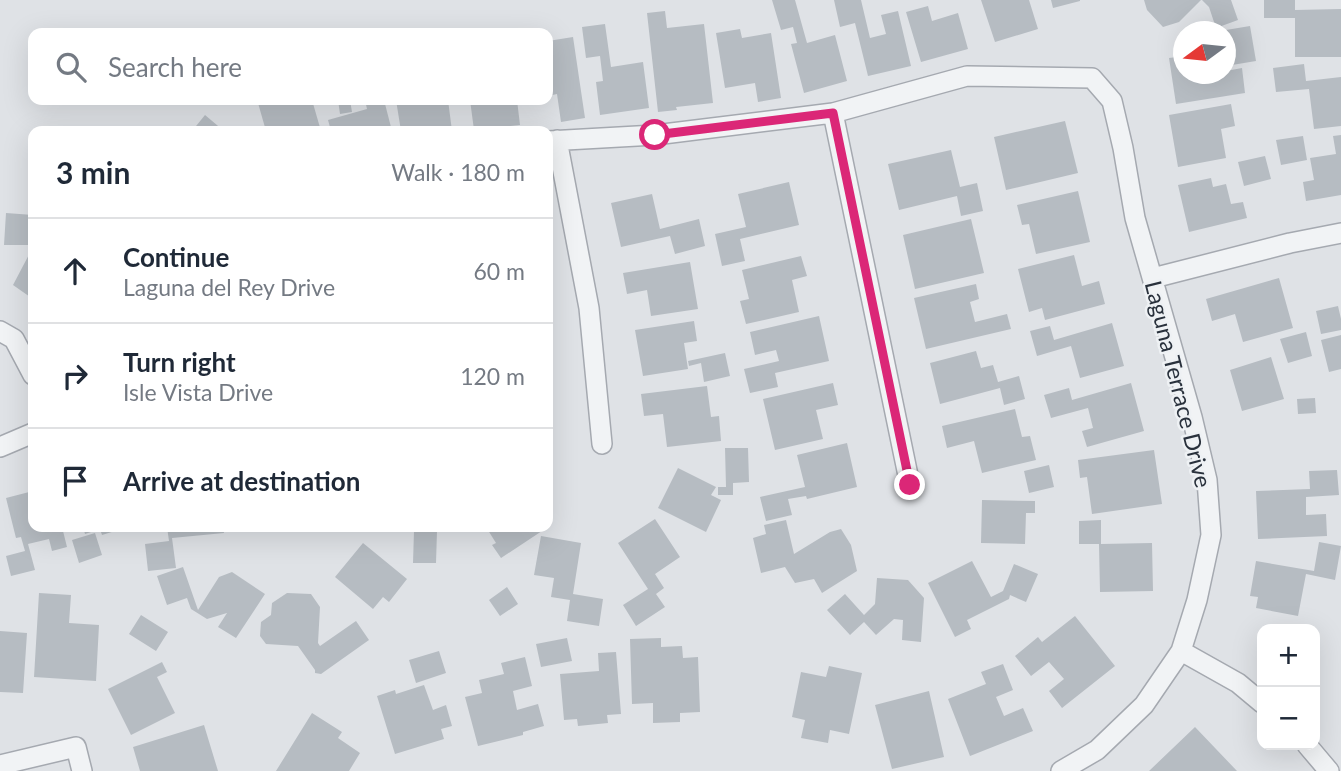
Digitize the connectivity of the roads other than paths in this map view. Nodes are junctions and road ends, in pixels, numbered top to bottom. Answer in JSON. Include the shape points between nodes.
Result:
{"nodes":[{"id":1,"x":833,"y":113,"type":"junction"},
{"id":2,"x":553,"y":140,"type":"edge"},
{"id":3,"x":553,"y":145,"type":"edge"},
{"id":4,"x":1341,"y":233,"type":"edge"},
{"id":5,"x":1153,"y":278,"type":"junction"},
{"id":6,"x":0,"y":331,"type":"edge"},
{"id":7,"x":28,"y":366,"type":"edge"},
{"id":8,"x":28,"y":435,"type":"edge"},
{"id":9,"x":2,"y":443,"type":"edge"},
{"id":10,"x":602,"y":444,"type":"dead end"},
{"id":11,"x":910,"y":485,"type":"dead end"},
{"id":12,"x":1181,"y":651,"type":"junction"},
{"id":13,"x":1257,"y":699,"type":"edge"},
{"id":14,"x":1311,"y":750,"type":"edge"},
{"id":15,"x":0,"y":765,"type":"edge"},
{"id":16,"x":82,"y":771,"type":"edge"},
{"id":17,"x":1061,"y":771,"type":"edge"},
{"id":18,"x":1329,"y":771,"type":"edge"}],
"edges":[{"from":1,"to":2,"type":"street","via":[[655,135]]},
{"from":1,"to":5,"type":"street","name":"Laguna Terrace Drive","via":[[967,76],[1092,78],[1112,101],[1135,218]]},
{"from":1,"to":11,"type":"street"},
{"from":3,"to":10,"type":"street","via":[[589,308]]},
{"from":4,"to":5,"type":"street"},
{"from":5,"to":12,"type":"street","name":"Laguna Terrace Drive","via":[[1207,480],[1211,535]]},
{"from":6,"to":7,"type":"street","via":[[14,339]]},
{"from":8,"to":9,"type":"street"},
{"from":12,"to":13,"type":"street"},
{"from":12,"to":17,"type":"street","name":"Laguna Terrace Drive","via":[[1144,705],[1097,750]]},
{"from":14,"to":18,"type":"street"},
{"from":15,"to":16,"type":"street","via":[[76,747]]}]}
